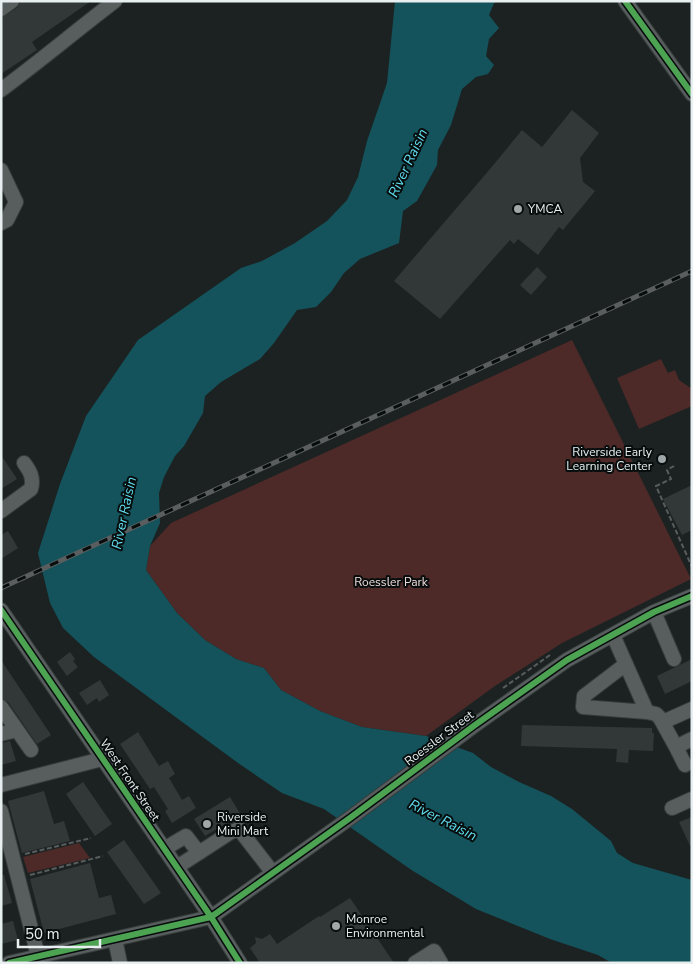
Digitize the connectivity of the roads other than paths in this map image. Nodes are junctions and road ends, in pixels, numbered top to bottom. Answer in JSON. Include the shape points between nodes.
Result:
{"nodes":[{"id":1,"x":12,"y":1,"type":"edge"},
{"id":2,"x":115,"y":1,"type":"edge"},
{"id":3,"x":625,"y":1,"type":"edge"},
{"id":4,"x":1,"y":9,"type":"edge"},
{"id":5,"x":1,"y":90,"type":"edge"},
{"id":6,"x":692,"y":94,"type":"edge"},
{"id":7,"x":1,"y":170,"type":"edge"},
{"id":8,"x":1,"y":224,"type":"edge"},
{"id":9,"x":24,"y":463,"type":"dead end"},
{"id":10,"x":1,"y":511,"type":"edge"},
{"id":11,"x":692,"y":596,"type":"edge"},
{"id":12,"x":1,"y":610,"type":"edge"},
{"id":13,"x":654,"y":612,"type":"junction"},
{"id":14,"x":613,"y":635,"type":"junction"},
{"id":15,"x":674,"y":659,"type":"dead end"},
{"id":16,"x":626,"y":664,"type":"junction"},
{"id":17,"x":1,"y":707,"type":"edge"},
{"id":18,"x":692,"y":709,"type":"edge"},
{"id":19,"x":647,"y":712,"type":"junction"},
{"id":20,"x":662,"y":722,"type":"junction"},
{"id":21,"x":17,"y":730,"type":"junction"},
{"id":22,"x":1,"y":734,"type":"edge"},
{"id":23,"x":692,"y":739,"type":"edge"},
{"id":24,"x":676,"y":747,"type":"junction"},
{"id":25,"x":31,"y":750,"type":"dead end"},
{"id":26,"x":102,"y":759,"type":"junction"},
{"id":27,"x":685,"y":765,"type":"dead end"},
{"id":28,"x":1,"y":785,"type":"edge"},
{"id":29,"x":692,"y":799,"type":"edge"},
{"id":30,"x":672,"y":808,"type":"dead end"},
{"id":31,"x":1,"y":811,"type":"edge"},
{"id":32,"x":164,"y":849,"type":"junction"},
{"id":33,"x":199,"y":853,"type":"junction"},
{"id":34,"x":177,"y":867,"type":"junction"},
{"id":35,"x":273,"y":873,"type":"junction"},
{"id":36,"x":211,"y":917,"type":"junction"},
{"id":37,"x":115,"y":939,"type":"junction"},
{"id":38,"x":38,"y":956,"type":"junction"},
{"id":39,"x":438,"y":957,"type":"edge"},
{"id":40,"x":9,"y":963,"type":"edge"},
{"id":41,"x":120,"y":963,"type":"edge"},
{"id":42,"x":240,"y":963,"type":"edge"},
{"id":43,"x":415,"y":963,"type":"edge"}],
"edges":[{"from":1,"to":4,"type":"street"},
{"from":2,"to":5,"type":"street"},
{"from":3,"to":6,"type":"street"},
{"from":7,"to":8,"type":"street","via":[[16,202],[7,220]]},
{"from":9,"to":10,"type":"street","via":[[33,478],[31,489]]},
{"from":11,"to":13,"type":"street","name":"Roessler Street"},
{"from":12,"to":26,"type":"street","name":"West Front Street"},
{"from":13,"to":14,"type":"street","name":"Roessler Street"},
{"from":13,"to":15,"type":"street"},
{"from":14,"to":16,"type":"street"},
{"from":14,"to":35,"type":"street","name":"Roessler Street","via":[[568,660],[475,725]]},
{"from":16,"to":19,"type":"street"},
{"from":16,"to":19,"type":"street","via":[[584,696],[583,707]]},
{"from":17,"to":21,"type":"street"},
{"from":18,"to":20,"type":"street"},
{"from":19,"to":20,"type":"street","via":[[656,714]]},
{"from":20,"to":24,"type":"street"},
{"from":21,"to":22,"type":"street"},
{"from":21,"to":25,"type":"street"},
{"from":23,"to":24,"type":"street"},
{"from":24,"to":27,"type":"street"},
{"from":26,"to":28,"type":"street"},
{"from":26,"to":32,"type":"street","name":"West Front Street"},
{"from":29,"to":30,"type":"street"},
{"from":31,"to":38,"type":"street"},
{"from":32,"to":33,"type":"street","via":[[186,836]]},
{"from":32,"to":34,"type":"street","name":"West Front Street"},
{"from":33,"to":34,"type":"street"},
{"from":33,"to":35,"type":"street","via":[[239,829]]},
{"from":34,"to":36,"type":"street","name":"West Front Street"},
{"from":35,"to":36,"type":"street","name":"Roessler Street"},
{"from":36,"to":37,"type":"street"},
{"from":36,"to":42,"type":"street","name":"West Front Street"},
{"from":37,"to":38,"type":"street"},
{"from":37,"to":41,"type":"street"},
{"from":38,"to":40,"type":"street"},
{"from":39,"to":43,"type":"street"}]}
